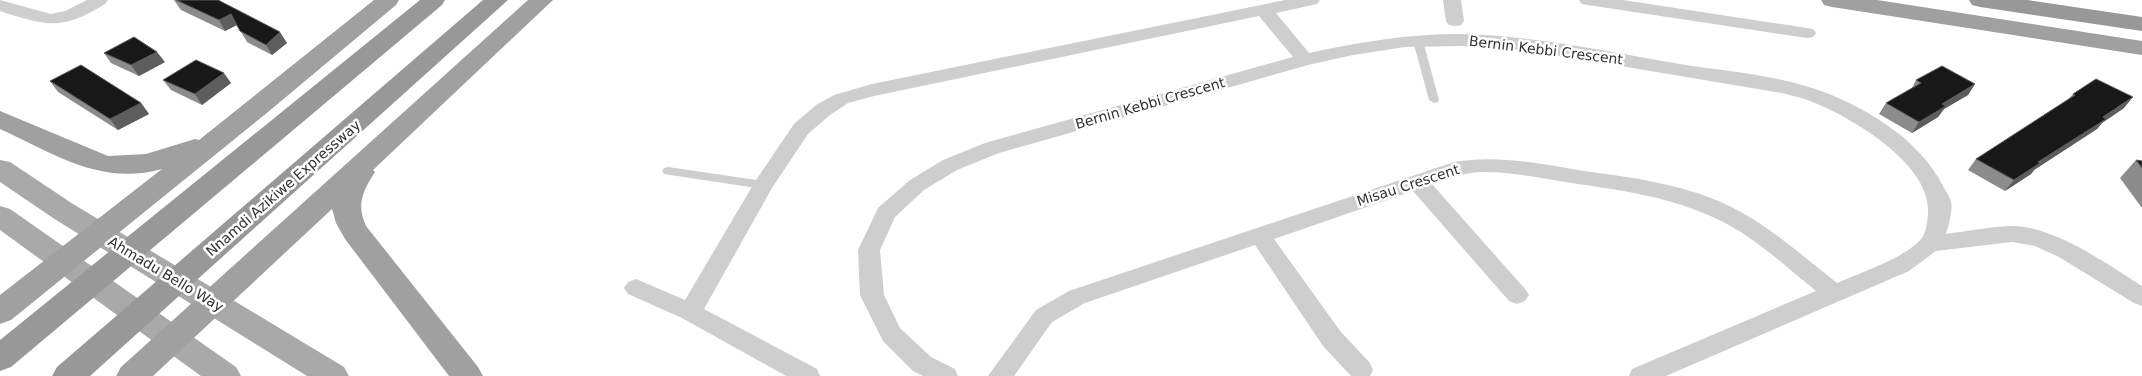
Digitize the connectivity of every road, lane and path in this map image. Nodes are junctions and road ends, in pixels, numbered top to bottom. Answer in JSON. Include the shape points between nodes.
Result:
{"nodes":[{"id":1,"x":99,"y":0,"type":"edge"},
{"id":2,"x":388,"y":0,"type":"edge"},
{"id":3,"x":434,"y":0,"type":"edge"},
{"id":4,"x":497,"y":0,"type":"edge"},
{"id":5,"x":553,"y":0,"type":"edge"},
{"id":6,"x":1310,"y":0,"type":"edge"},
{"id":7,"x":1452,"y":0,"type":"edge"},
{"id":8,"x":1588,"y":0,"type":"edge"},
{"id":9,"x":1832,"y":0,"type":"edge"},
{"id":10,"x":1980,"y":0,"type":"edge"},
{"id":11,"x":0,"y":5,"type":"edge"},
{"id":12,"x":535,"y":6,"type":"edge"},
{"id":13,"x":1263,"y":9,"type":"junction"},
{"id":14,"x":1455,"y":21,"type":"dead end"},
{"id":15,"x":2142,"y":24,"type":"edge"},
{"id":16,"x":1807,"y":33,"type":"dead end"},
{"id":17,"x":1418,"y":41,"type":"junction"},
{"id":18,"x":2142,"y":48,"type":"edge"},
{"id":19,"x":1305,"y":60,"type":"junction"},
{"id":20,"x":1434,"y":100,"type":"dead end"},
{"id":21,"x":259,"y":106,"type":"junction"},
{"id":22,"x":0,"y":118,"type":"edge"},
{"id":23,"x":390,"y":139,"type":"junction"},
{"id":24,"x":0,"y":169,"type":"edge"},
{"id":25,"x":668,"y":171,"type":"dead end"},
{"id":26,"x":1417,"y":181,"type":"junction"},
{"id":27,"x":763,"y":185,"type":"junction"},
{"id":28,"x":0,"y":216,"type":"edge"},
{"id":29,"x":1260,"y":236,"type":"junction"},
{"id":30,"x":1930,"y":244,"type":"junction"},
{"id":31,"x":636,"y":288,"type":"dead end"},
{"id":32,"x":1517,"y":294,"type":"dead end"},
{"id":33,"x":1835,"y":294,"type":"junction"},
{"id":34,"x":2142,"y":297,"type":"edge"},
{"id":35,"x":0,"y":312,"type":"edge"},
{"id":36,"x":690,"y":312,"type":"junction"},
{"id":37,"x":0,"y":358,"type":"edge"},
{"id":38,"x":214,"y":368,"type":"edge"},
{"id":39,"x":1361,"y":370,"type":"dead end"},
{"id":40,"x":68,"y":376,"type":"edge"},
{"id":41,"x":132,"y":376,"type":"edge"},
{"id":42,"x":333,"y":376,"type":"edge"},
{"id":43,"x":467,"y":376,"type":"edge"},
{"id":44,"x":808,"y":376,"type":"edge"},
{"id":45,"x":946,"y":376,"type":"edge"},
{"id":46,"x":1000,"y":376,"type":"edge"},
{"id":47,"x":1640,"y":376,"type":"edge"}],
"edges":[{"from":1,"to":11,"type":"street","via":[[68,18],[55,20]]},
{"from":2,"to":21,"type":"highway"},
{"from":3,"to":37,"type":"highway"},
{"from":4,"to":40,"type":"highway","name":"Nnamdi Azikiwe Expressway"},
{"from":5,"to":12,"type":"highway"},
{"from":6,"to":13,"type":"street"},
{"from":7,"to":14,"type":"street"},
{"from":8,"to":16,"type":"street"},
{"from":9,"to":18,"type":"highway"},
{"from":10,"to":15,"type":"highway"},
{"from":12,"to":23,"type":"highway"},
{"from":13,"to":19,"type":"street"},
{"from":13,"to":27,"type":"street","via":[[872,90],[841,100],[801,129]]},
{"from":17,"to":19,"type":"street","name":"Bernin Kebbi Crescent"},
{"from":17,"to":20,"type":"lane"},
{"from":17,"to":30,"type":"street","name":"Bernin Kebbi Crescent","via":[[1501,42],[1561,50],[1752,81],[1821,98],[1866,121],[1899,144],[1925,172],[1940,201],[1938,226]]},
{"from":19,"to":45,"type":"street","name":"Bernin Kebbi Crescent","via":[[992,148],[950,165],[917,184],[886,213],[869,250],[872,295],[891,334],[922,364]]},
{"from":21,"to":22,"type":"highway","via":[[198,147],[148,164],[124,167],[94,162]]},
{"from":21,"to":35,"type":"highway"},
{"from":23,"to":41,"type":"highway"},
{"from":23,"to":43,"type":"highway","via":[[349,190],[345,204],[347,219]]},
{"from":24,"to":42,"type":"main road","name":"Ahmadu Bello Way"},
{"from":25,"to":27,"type":"lane"},
{"from":26,"to":29,"type":"street","name":"Misau Crescent"},
{"from":26,"to":32,"type":"street"},
{"from":26,"to":33,"type":"street","name":"Misau Crescent","via":[[1479,164],[1647,188],[1687,197],[1745,225]]},
{"from":27,"to":36,"type":"street"},
{"from":28,"to":38,"type":"main road"},
{"from":29,"to":39,"type":"street","via":[[1332,339]]},
{"from":29,"to":46,"type":"street","name":"Misau Crescent","via":[[1078,297],[1044,316]]},
{"from":30,"to":33,"type":"street","via":[[1901,265]]},
{"from":30,"to":34,"type":"street","via":[[2012,234],[2039,239],[2067,251]]},
{"from":31,"to":36,"type":"street"},
{"from":33,"to":47,"type":"street"},
{"from":36,"to":44,"type":"street"}]}
